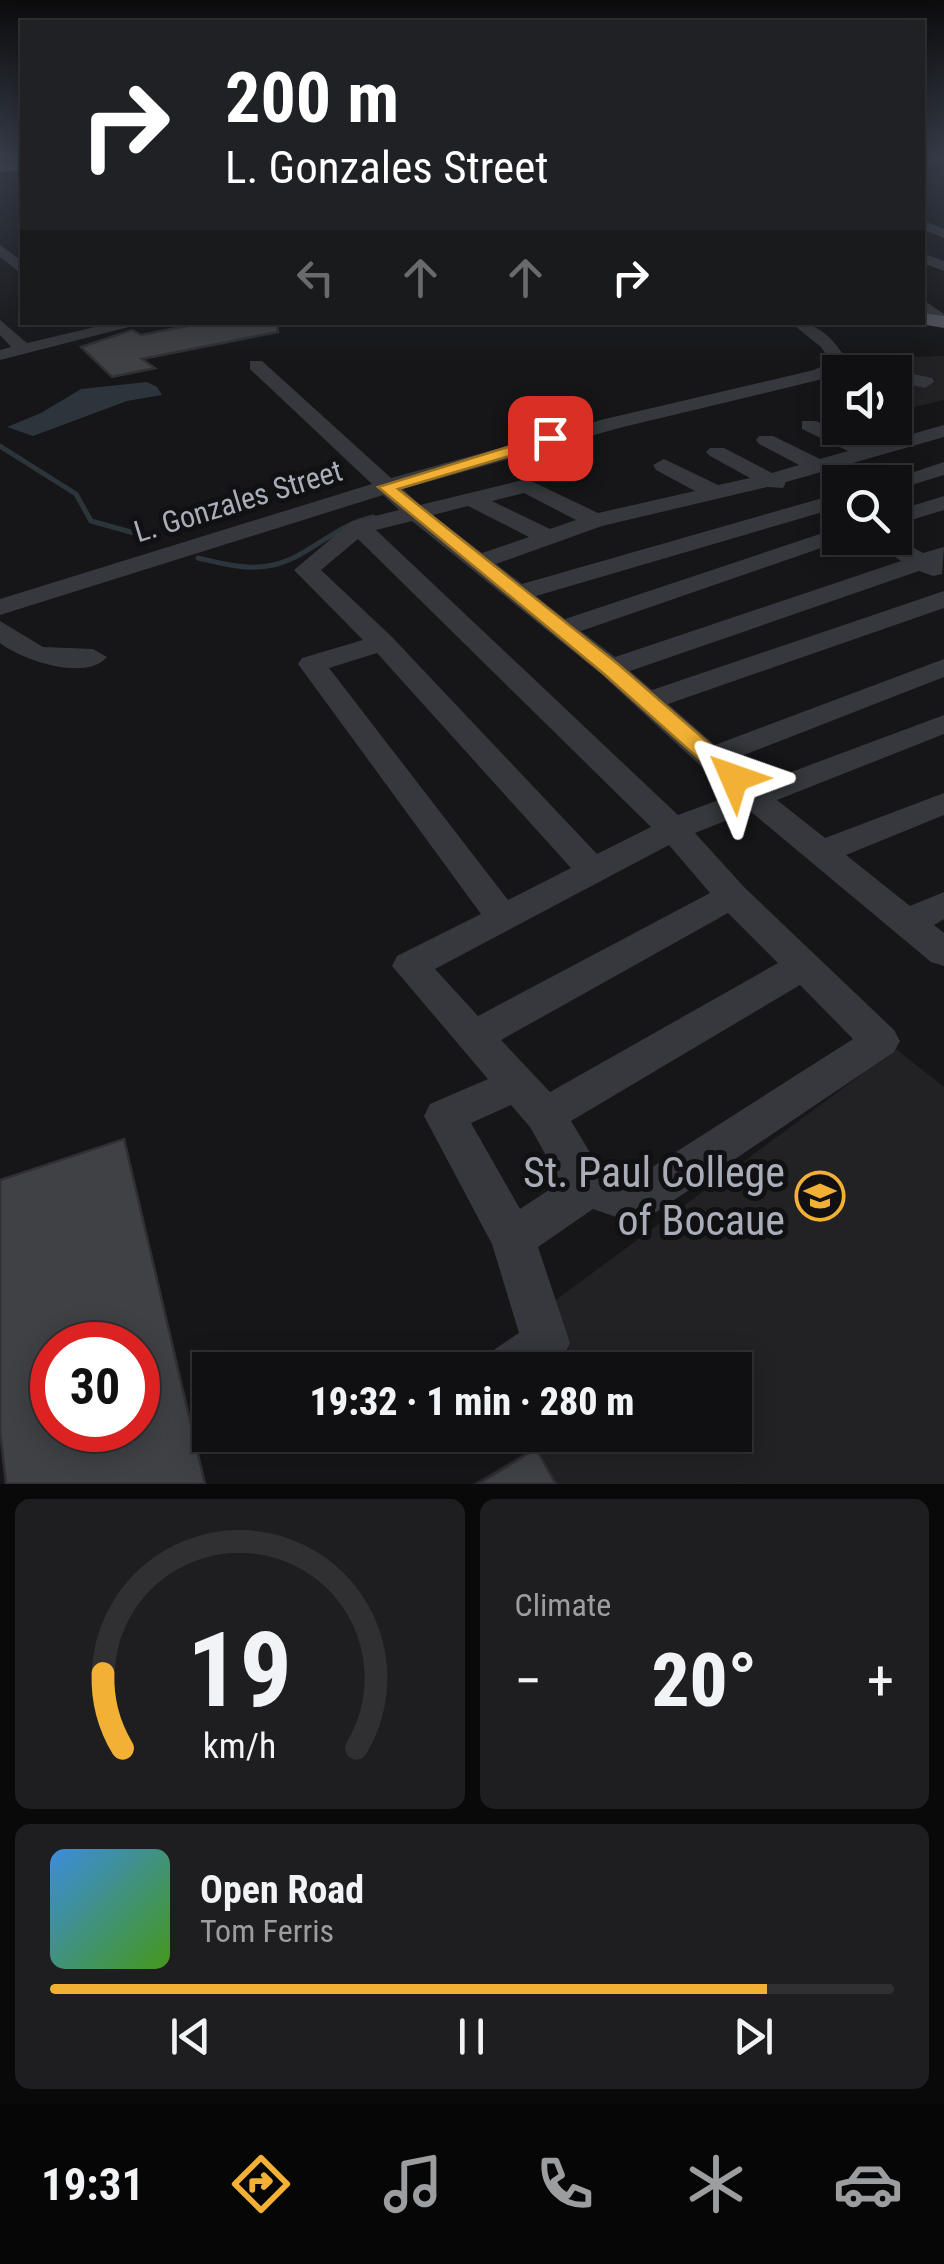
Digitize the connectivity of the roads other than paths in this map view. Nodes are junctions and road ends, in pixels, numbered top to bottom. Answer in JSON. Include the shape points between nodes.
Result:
{"nodes":[{"id":1,"x":0,"y":325,"type":"edge"},
{"id":2,"x":802,"y":325,"type":"edge"},
{"id":3,"x":91,"y":328,"type":"edge"},
{"id":4,"x":24,"y":350,"type":"junction"},
{"id":5,"x":0,"y":355,"type":"edge"},
{"id":6,"x":835,"y":355,"type":"edge"},
{"id":7,"x":256,"y":365,"type":"dead end"},
{"id":8,"x":822,"y":373,"type":"edge"},
{"id":9,"x":912,"y":379,"type":"edge"},
{"id":10,"x":925,"y":382,"type":"dead end"},
{"id":11,"x":808,"y":425,"type":"dead end"},
{"id":12,"x":944,"y":431,"type":"edge"},
{"id":13,"x":912,"y":439,"type":"edge"},
{"id":14,"x":766,"y":440,"type":"dead end"},
{"id":15,"x":891,"y":445,"type":"edge"},
{"id":16,"x":717,"y":452,"type":"dead end"},
{"id":17,"x":866,"y":452,"type":"junction"},
{"id":18,"x":664,"y":465,"type":"dead end"},
{"id":19,"x":818,"y":467,"type":"junction"},
{"id":20,"x":944,"y":468,"type":"edge"},
{"id":21,"x":912,"y":478,"type":"edge"},
{"id":22,"x":770,"y":480,"type":"junction"},
{"id":23,"x":386,"y":487,"type":"junction"},
{"id":24,"x":716,"y":493,"type":"junction"},
{"id":25,"x":471,"y":499,"type":"junction"},
{"id":26,"x":822,"y":502,"type":"edge"},
{"id":27,"x":944,"y":502,"type":"edge"},
{"id":28,"x":822,"y":510,"type":"edge"},
{"id":29,"x":912,"y":512,"type":"edge"},
{"id":30,"x":416,"y":513,"type":"junction"},
{"id":31,"x":595,"y":522,"type":"junction"},
{"id":32,"x":359,"y":527,"type":"junction"},
{"id":33,"x":546,"y":536,"type":"junction"},
{"id":34,"x":822,"y":541,"type":"edge"},
{"id":35,"x":912,"y":553,"type":"edge"},
{"id":36,"x":477,"y":562,"type":"junction"},
{"id":37,"x":937,"y":564,"type":"edge"},
{"id":38,"x":516,"y":594,"type":"junction"},
{"id":39,"x":944,"y":599,"type":"edge"},
{"id":40,"x":0,"y":607,"type":"edge"},
{"id":41,"x":0,"y":629,"type":"edge"},
{"id":42,"x":561,"y":629,"type":"junction"},
{"id":43,"x":382,"y":643,"type":"junction"},
{"id":44,"x":93,"y":658,"type":"dead end"},
{"id":45,"x":944,"y":667,"type":"edge"},
{"id":46,"x":611,"y":668,"type":"junction"},
{"id":47,"x":648,"y":701,"type":"junction"},
{"id":48,"x":944,"y":724,"type":"edge"},
{"id":49,"x":712,"y":756,"type":"junction"},
{"id":50,"x":756,"y":800,"type":"junction"},
{"id":51,"x":944,"y":804,"type":"edge"},
{"id":52,"x":674,"y":829,"type":"junction"},
{"id":53,"x":824,"y":852,"type":"junction"},
{"id":54,"x":592,"y":870,"type":"junction"},
{"id":55,"x":732,"y":896,"type":"junction"},
{"id":56,"x":944,"y":904,"type":"edge"},
{"id":57,"x":502,"y":918,"type":"junction"},
{"id":58,"x":908,"y":922,"type":"junction"},
{"id":59,"x":944,"y":953,"type":"edge"},
{"id":60,"x":802,"y":966,"type":"junction"},
{"id":61,"x":474,"y":1036,"type":"junction"},
{"id":62,"x":531,"y":1100,"type":"junction"},
{"id":63,"x":588,"y":1188,"type":"junction"},
{"id":64,"x":513,"y":1239,"type":"junction"},
{"id":65,"x":533,"y":1352,"type":"edge"}],
"edges":[{"from":1,"to":4,"type":"street"},
{"from":2,"to":6,"type":"street"},
{"from":3,"to":4,"type":"street"},
{"from":4,"to":5,"type":"street"},
{"from":7,"to":23,"type":"street"},
{"from":8,"to":23,"type":"street","name":"L. Gonzales Street","via":[[550,438]]},
{"from":9,"to":10,"type":"street"},
{"from":11,"to":17,"type":"street"},
{"from":12,"to":13,"type":"street"},
{"from":14,"to":19,"type":"street"},
{"from":15,"to":17,"type":"street"},
{"from":16,"to":22,"type":"street"},
{"from":17,"to":19,"type":"street"},
{"from":18,"to":24,"type":"street"},
{"from":19,"to":22,"type":"street"},
{"from":20,"to":21,"type":"street"},
{"from":22,"to":24,"type":"street"},
{"from":22,"to":26,"type":"street"},
{"from":23,"to":30,"type":"street"},
{"from":23,"to":40,"type":"street","name":"L. Gonzales Street"},
{"from":24,"to":31,"type":"street"},
{"from":25,"to":30,"type":"street"},
{"from":25,"to":31,"type":"street","via":[[527,486]]},
{"from":25,"to":33,"type":"street"},
{"from":27,"to":29,"type":"street"},
{"from":28,"to":38,"type":"street"},
{"from":30,"to":32,"type":"street"},
{"from":30,"to":36,"type":"street"},
{"from":31,"to":33,"type":"street"},
{"from":32,"to":43,"type":"street","via":[[306,570]]},
{"from":32,"to":52,"type":"street"},
{"from":33,"to":36,"type":"street"},
{"from":34,"to":42,"type":"street"},
{"from":35,"to":37,"type":"street"},
{"from":36,"to":38,"type":"street"},
{"from":37,"to":46,"type":"street"},
{"from":38,"to":42,"type":"street"},
{"from":39,"to":47,"type":"street"},
{"from":41,"to":44,"type":"street","via":[[27,653]]},
{"from":42,"to":46,"type":"street"},
{"from":43,"to":54,"type":"street"},
{"from":43,"to":57,"type":"street","via":[[312,664]]},
{"from":45,"to":49,"type":"street"},
{"from":46,"to":47,"type":"street"},
{"from":47,"to":49,"type":"street"},
{"from":48,"to":50,"type":"street"},
{"from":49,"to":50,"type":"street"},
{"from":50,"to":52,"type":"street"},
{"from":50,"to":53,"type":"street"},
{"from":51,"to":53,"type":"street"},
{"from":52,"to":54,"type":"street"},
{"from":52,"to":55,"type":"street"},
{"from":53,"to":58,"type":"street"},
{"from":54,"to":57,"type":"street"},
{"from":55,"to":60,"type":"street"},
{"from":55,"to":61,"type":"street"},
{"from":56,"to":58,"type":"street"},
{"from":57,"to":61,"type":"street","via":[[410,966]]},
{"from":58,"to":59,"type":"street"},
{"from":60,"to":62,"type":"street"},
{"from":60,"to":63,"type":"street","via":[[880,1041],[633,1203]]},
{"from":61,"to":62,"type":"street"},
{"from":62,"to":63,"type":"street"},
{"from":62,"to":64,"type":"street","via":[[445,1116]]},
{"from":63,"to":64,"type":"street"},
{"from":64,"to":65,"type":"street","via":[[546,1343]]}]}
